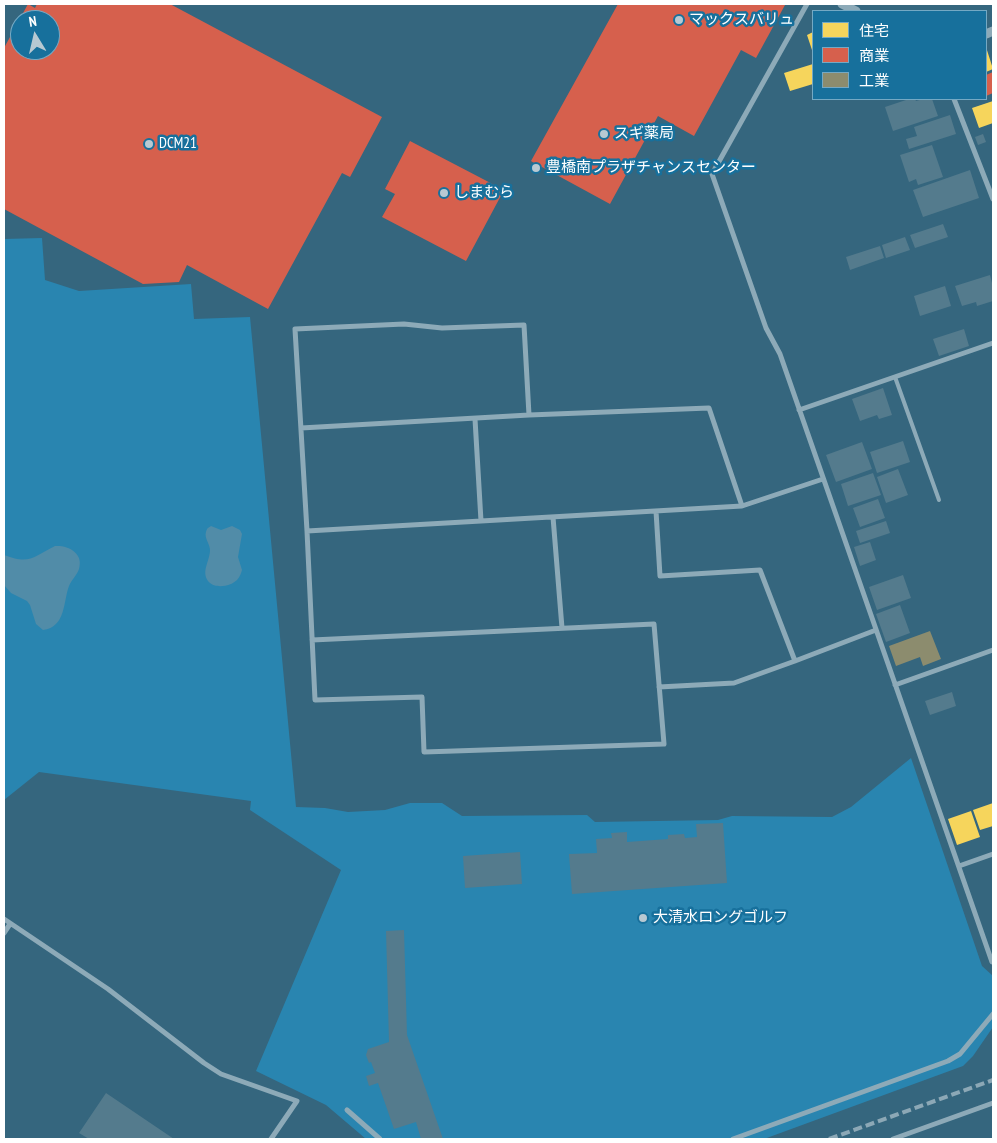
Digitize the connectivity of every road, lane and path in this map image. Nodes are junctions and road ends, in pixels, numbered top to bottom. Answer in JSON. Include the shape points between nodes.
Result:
{"nodes":[{"id":1,"x":807,"y":4,"type":"edge"},
{"id":2,"x":842,"y":4,"type":"edge"},
{"id":3,"x":854,"y":10,"type":"edge"},
{"id":4,"x":954,"y":100,"type":"edge"},
{"id":5,"x":993,"y":199,"type":"edge"},
{"id":6,"x":993,"y":343,"type":"edge"},
{"id":7,"x":895,"y":377,"type":"junction"},
{"id":8,"x":799,"y":410,"type":"junction"},
{"id":9,"x":529,"y":416,"type":"junction"},
{"id":10,"x":475,"y":419,"type":"junction"},
{"id":11,"x":301,"y":428,"type":"junction"},
{"id":12,"x":823,"y":479,"type":"junction"},
{"id":13,"x":940,"y":500,"type":"dead end"},
{"id":14,"x":742,"y":506,"type":"junction"},
{"id":15,"x":656,"y":511,"type":"junction"},
{"id":16,"x":553,"y":517,"type":"junction"},
{"id":17,"x":481,"y":521,"type":"junction"},
{"id":18,"x":307,"y":531,"type":"junction"},
{"id":19,"x":562,"y":628,"type":"junction"},
{"id":20,"x":876,"y":630,"type":"junction"},
{"id":21,"x":312,"y":640,"type":"junction"},
{"id":22,"x":993,"y":650,"type":"edge"},
{"id":23,"x":795,"y":661,"type":"junction"},
{"id":24,"x":895,"y":685,"type":"junction"},
{"id":25,"x":660,"y":688,"type":"junction"},
{"id":26,"x":993,"y":854,"type":"edge"},
{"id":27,"x":959,"y":866,"type":"junction"},
{"id":28,"x":4,"y":919,"type":"edge"},
{"id":29,"x":10,"y":924,"type":"junction"},
{"id":30,"x":4,"y":933,"type":"edge"},
{"id":31,"x":992,"y":962,"type":"edge"},
{"id":32,"x":993,"y":970,"type":"edge"},
{"id":33,"x":993,"y":1014,"type":"edge"},
{"id":34,"x":993,"y":1103,"type":"edge"},
{"id":35,"x":347,"y":1110,"type":"dead end"},
{"id":36,"x":271,"y":1139,"type":"edge"},
{"id":37,"x":380,"y":1139,"type":"edge"},
{"id":38,"x":733,"y":1139,"type":"edge"},
{"id":39,"x":893,"y":1139,"type":"edge"}],
"edges":[{"from":1,"to":8,"type":"street","via":[[712,174],[766,328],[780,354]]},
{"from":2,"to":3,"type":"street"},
{"from":4,"to":5,"type":"street"},
{"from":6,"to":7,"type":"street"},
{"from":7,"to":8,"type":"street"},
{"from":7,"to":13,"type":"lane"},
{"from":8,"to":12,"type":"street"},
{"from":9,"to":10,"type":"street"},
{"from":9,"to":11,"type":"street","via":[[524,325],[442,328],[404,324],[295,328]]},
{"from":9,"to":14,"type":"street","via":[[709,408]]},
{"from":10,"to":11,"type":"street"},
{"from":10,"to":17,"type":"street"},
{"from":11,"to":18,"type":"street"},
{"from":12,"to":14,"type":"street"},
{"from":12,"to":20,"type":"street"},
{"from":14,"to":15,"type":"street"},
{"from":15,"to":16,"type":"street"},
{"from":15,"to":23,"type":"street","via":[[660,576],[760,570]]},
{"from":16,"to":17,"type":"street"},
{"from":16,"to":19,"type":"street"},
{"from":17,"to":18,"type":"street"},
{"from":18,"to":21,"type":"street"},
{"from":19,"to":21,"type":"street"},
{"from":19,"to":25,"type":"street","via":[[654,624]]},
{"from":20,"to":23,"type":"street"},
{"from":20,"to":24,"type":"street"},
{"from":21,"to":25,"type":"street","via":[[315,700],[422,697],[424,752],[664,744]]},
{"from":22,"to":24,"type":"street"},
{"from":23,"to":25,"type":"street","via":[[734,683]]},
{"from":24,"to":27,"type":"street"},
{"from":26,"to":27,"type":"street"},
{"from":27,"to":31,"type":"street"},
{"from":28,"to":29,"type":"street"},
{"from":29,"to":30,"type":"street"},
{"from":29,"to":36,"type":"street","via":[[108,989],[221,1074],[297,1101]]},
{"from":31,"to":32,"type":"street"},
{"from":33,"to":38,"type":"street","via":[[960,1054],[948,1061]]},
{"from":34,"to":39,"type":"street"},
{"from":35,"to":37,"type":"street"}]}
